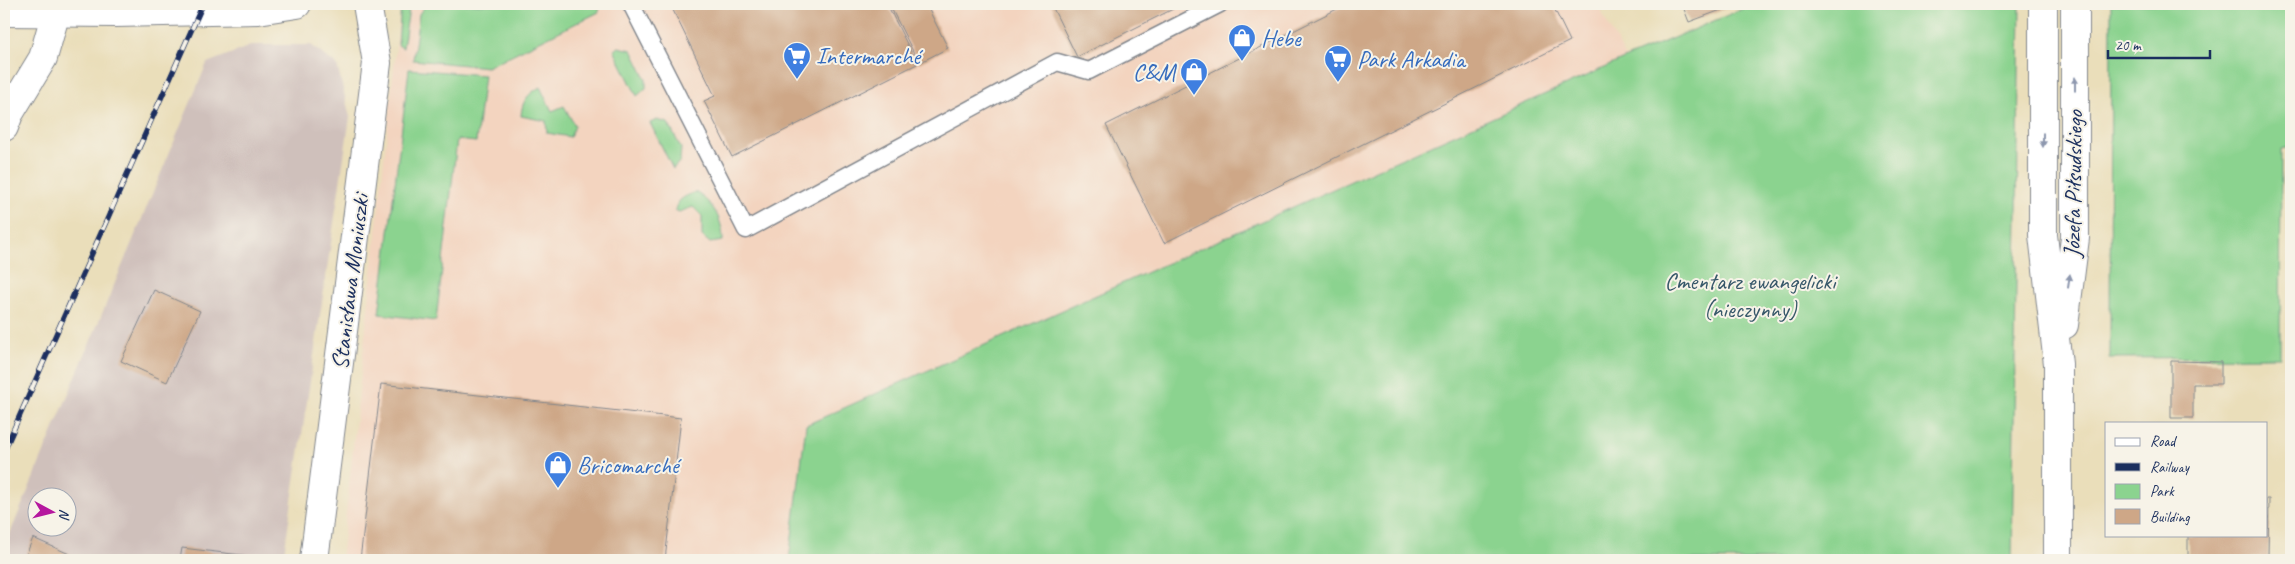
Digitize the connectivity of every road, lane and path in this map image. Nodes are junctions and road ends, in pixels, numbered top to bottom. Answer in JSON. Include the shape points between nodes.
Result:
{"nodes":[{"id":1,"x":297,"y":4,"type":"edge"},
{"id":2,"x":367,"y":4,"type":"edge"},
{"id":3,"x":631,"y":4,"type":"edge"},
{"id":4,"x":1220,"y":4,"type":"edge"},
{"id":5,"x":2043,"y":4,"type":"edge"},
{"id":6,"x":2075,"y":4,"type":"edge"},
{"id":7,"x":57,"y":8,"type":"edge"},
{"id":8,"x":4,"y":12,"type":"edge"},
{"id":9,"x":4,"y":127,"type":"edge"},
{"id":10,"x":2058,"y":364,"type":"junction"},
{"id":11,"x":314,"y":560,"type":"edge"},
{"id":12,"x":2058,"y":560,"type":"edge"}],
"edges":[{"from":1,"to":7,"type":"street","via":[[258,10],[115,13]]},
{"from":2,"to":11,"type":"street","name":"Stanisława Moniuszki","via":[[377,63]]},
{"from":3,"to":4,"type":"lane","via":[[746,230],[1057,62],[1089,71]]},
{"from":5,"to":10,"type":"street","name":"Józefa Piłsudskiego","one_way":true,"via":[[2043,235]]},
{"from":10,"to":6,"type":"street","name":"Józefa Piłsudskiego","one_way":true,"via":[[2075,238]]},
{"from":7,"to":8,"type":"street"},
{"from":7,"to":9,"type":"street","via":[[43,58]]},
{"from":10,"to":12,"type":"street","name":"Józefa Piłsudskiego"}]}
